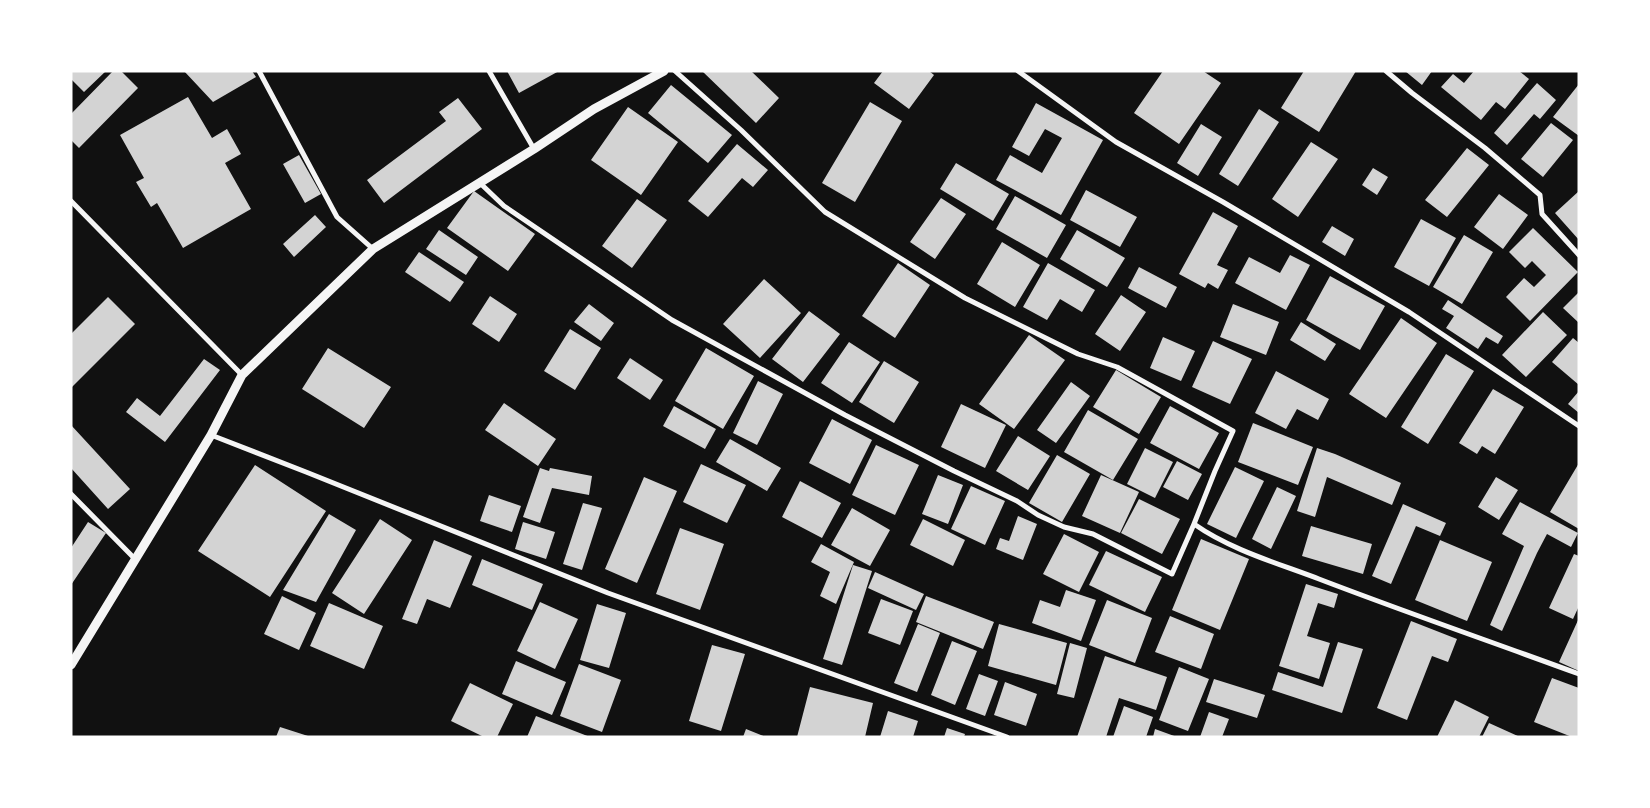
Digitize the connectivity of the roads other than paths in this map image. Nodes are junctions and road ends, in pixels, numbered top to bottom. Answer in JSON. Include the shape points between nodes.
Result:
{"nodes":[{"id":1,"x":259,"y":71,"type":"edge"},
{"id":2,"x":489,"y":71,"type":"edge"},
{"id":3,"x":664,"y":71,"type":"edge"},
{"id":4,"x":674,"y":71,"type":"edge"},
{"id":5,"x":1018,"y":71,"type":"edge"},
{"id":6,"x":1386,"y":71,"type":"edge"},
{"id":7,"x":534,"y":149,"type":"junction"},
{"id":8,"x":480,"y":183,"type":"junction"},
{"id":9,"x":71,"y":201,"type":"edge"},
{"id":10,"x":373,"y":249,"type":"junction"},
{"id":11,"x":1579,"y":255,"type":"edge"},
{"id":12,"x":242,"y":375,"type":"junction"},
{"id":13,"x":1579,"y":426,"type":"edge"},
{"id":14,"x":210,"y":436,"type":"junction"},
{"id":15,"x":71,"y":494,"type":"edge"},
{"id":16,"x":1194,"y":524,"type":"junction"},
{"id":17,"x":135,"y":559,"type":"junction"},
{"id":18,"x":71,"y":665,"type":"edge"},
{"id":19,"x":1579,"y":674,"type":"edge"},
{"id":20,"x":1007,"y":737,"type":"edge"}],
"edges":[{"from":1,"to":10,"type":"street","via":[[337,217]]},
{"from":2,"to":7,"type":"street"},
{"from":3,"to":7,"type":"street","via":[[594,109]]},
{"from":4,"to":16,"type":"street","via":[[741,130],[825,212],[965,298],[1078,354],[1118,367],[1233,431]]},
{"from":5,"to":13,"type":"street","via":[[1116,142],[1409,312]]},
{"from":6,"to":11,"type":"street","via":[[1540,195],[1542,214]]},
{"from":7,"to":8,"type":"street"},
{"from":8,"to":10,"type":"street"},
{"from":8,"to":16,"type":"street","via":[[504,206],[672,320],[1038,515],[1064,527],[1093,534],[1172,574]]},
{"from":9,"to":12,"type":"street"},
{"from":10,"to":12,"type":"street"},
{"from":12,"to":14,"type":"street"},
{"from":14,"to":17,"type":"street"},
{"from":14,"to":20,"type":"street","via":[[608,593]]},
{"from":15,"to":17,"type":"street"},
{"from":16,"to":19,"type":"street","via":[[1208,534],[1247,551]]},
{"from":17,"to":18,"type":"street"}]}
